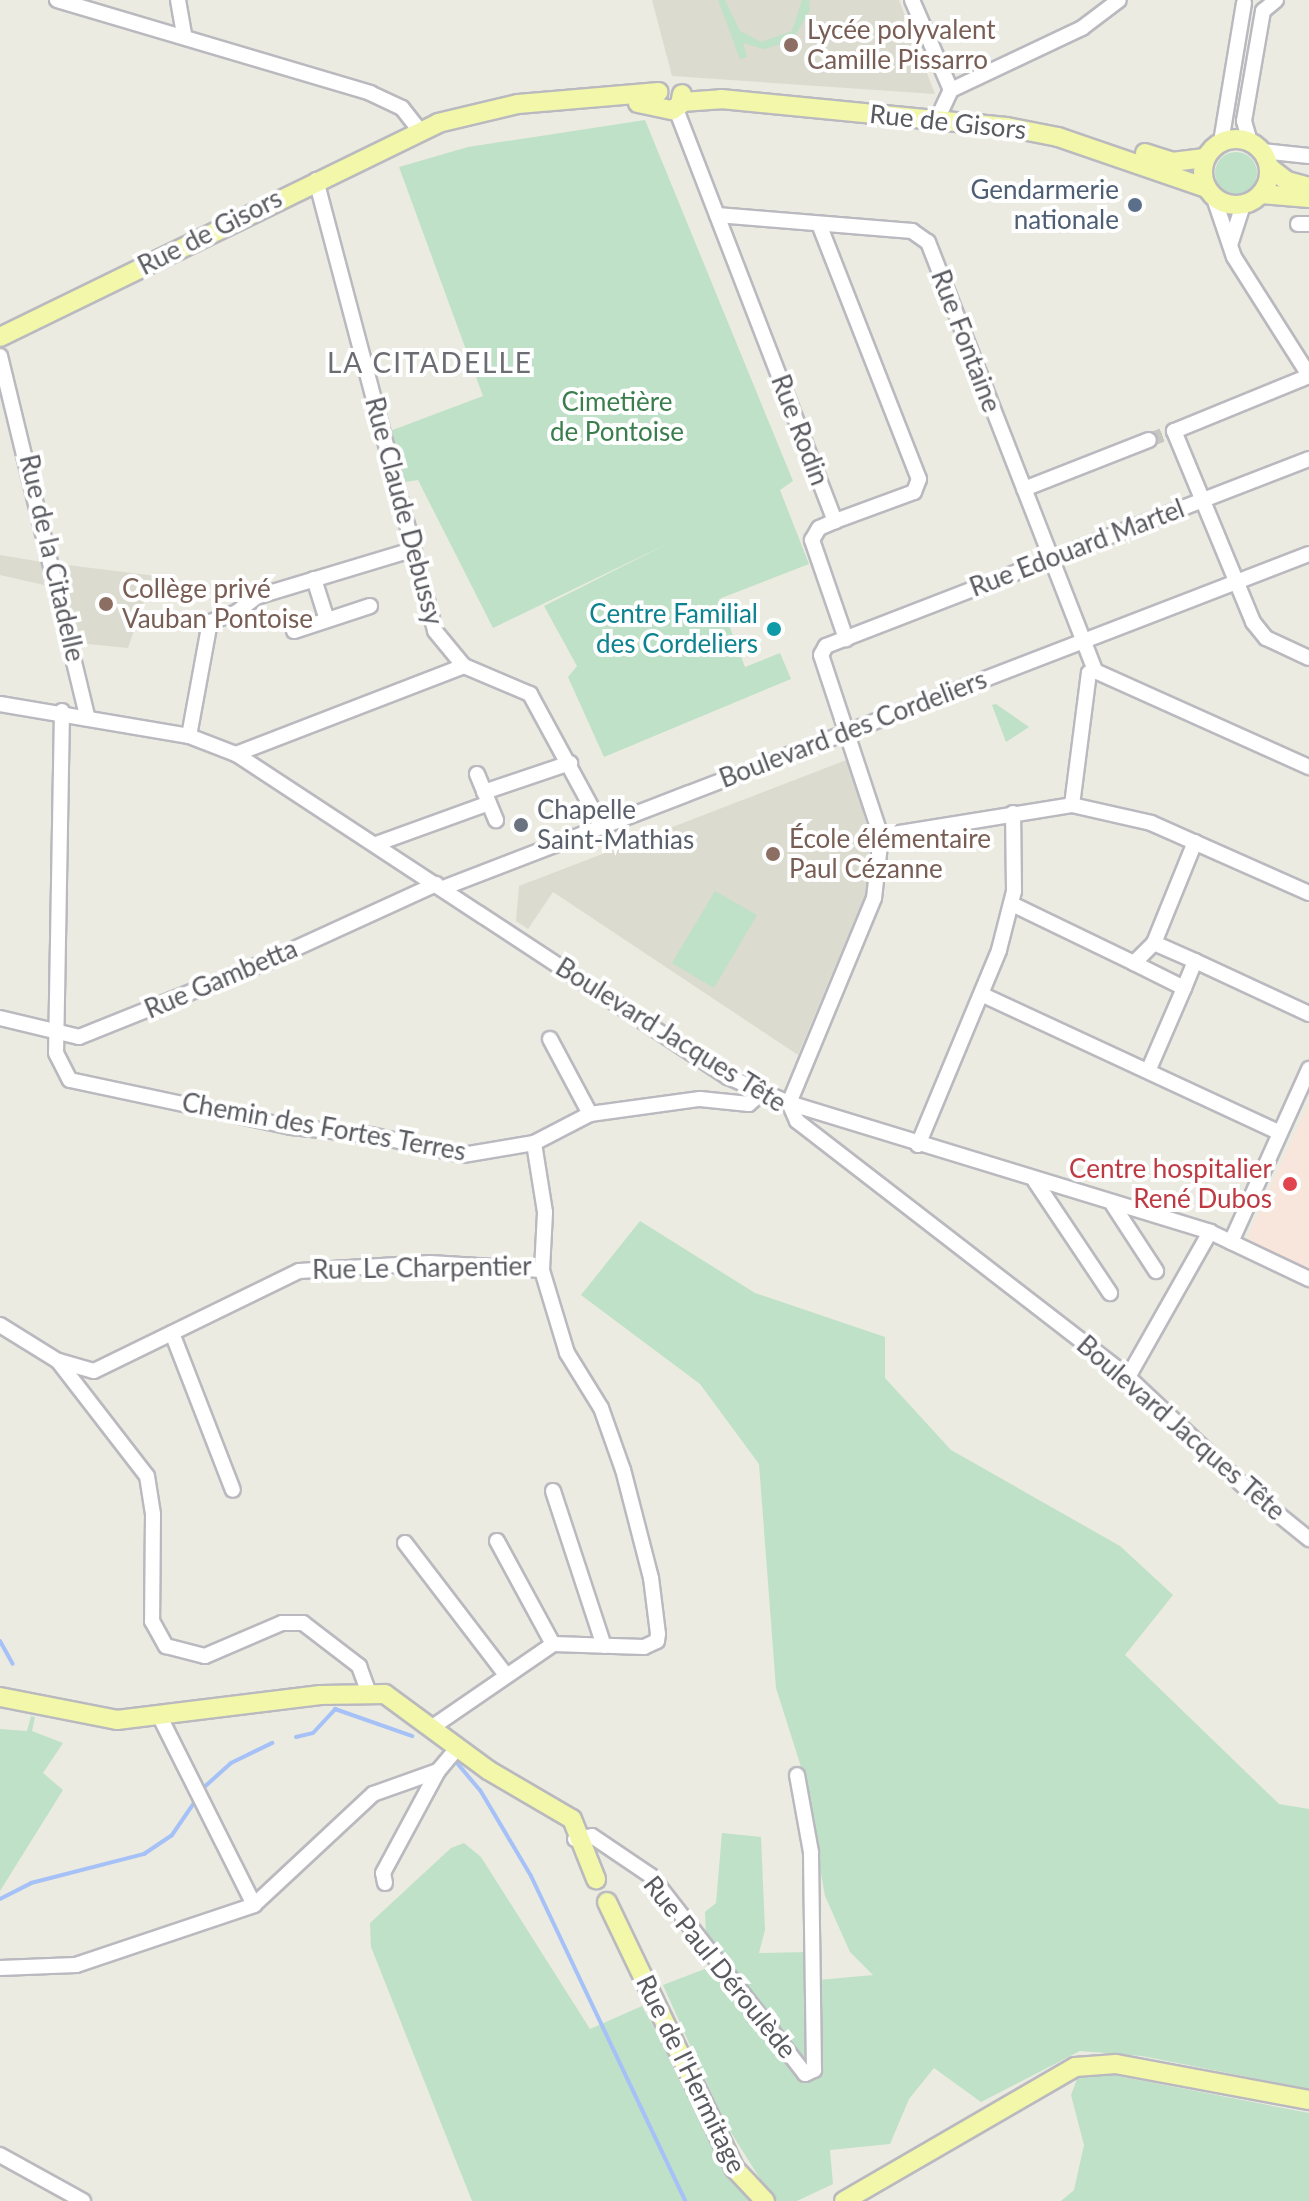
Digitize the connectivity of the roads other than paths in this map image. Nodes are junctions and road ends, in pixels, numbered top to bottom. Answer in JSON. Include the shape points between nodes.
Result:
{"nodes":[{"id":1,"x":57,"y":0,"type":"edge"},
{"id":2,"x":178,"y":0,"type":"edge"},
{"id":3,"x":912,"y":0,"type":"edge"},
{"id":4,"x":1119,"y":0,"type":"edge"},
{"id":5,"x":1276,"y":0,"type":"edge"},
{"id":6,"x":1243,"y":1,"type":"edge"},
{"id":7,"x":1263,"y":11,"type":"junction"},
{"id":8,"x":184,"y":35,"type":"junction"},
{"id":9,"x":951,"y":90,"type":"junction"},
{"id":10,"x":674,"y":98,"type":"junction"},
{"id":11,"x":942,"y":109,"type":"junction"},
{"id":12,"x":421,"y":132,"type":"junction"},
{"id":13,"x":1221,"y":142,"type":"junction"},
{"id":14,"x":1260,"y":153,"type":"junction"},
{"id":15,"x":1309,"y":156,"type":"edge"},
{"id":16,"x":1205,"y":158,"type":"junction"},
{"id":17,"x":316,"y":180,"type":"junction"},
{"id":18,"x":1309,"y":187,"type":"edge"},
{"id":19,"x":1210,"y":193,"type":"junction"},
{"id":20,"x":1261,"y":194,"type":"junction"},
{"id":21,"x":1309,"y":198,"type":"edge"},
{"id":22,"x":1243,"y":205,"type":"junction"},
{"id":23,"x":717,"y":215,"type":"junction"},
{"id":24,"x":819,"y":224,"type":"junction"},
{"id":25,"x":1230,"y":242,"type":"junction"},
{"id":26,"x":0,"y":337,"type":"edge"},
{"id":27,"x":0,"y":356,"type":"edge"},
{"id":28,"x":1309,"y":375,"type":"edge"},
{"id":29,"x":1149,"y":440,"type":"tunnel mouth"},
{"id":30,"x":1309,"y":459,"type":"edge"},
{"id":31,"x":1024,"y":489,"type":"junction"},
{"id":32,"x":1200,"y":501,"type":"junction"},
{"id":33,"x":835,"y":521,"type":"junction"},
{"id":34,"x":412,"y":550,"type":"junction"},
{"id":35,"x":1309,"y":554,"type":"edge"},
{"id":36,"x":1053,"y":558,"type":"junction"},
{"id":37,"x":314,"y":579,"type":"junction"},
{"id":38,"x":1233,"y":582,"type":"junction"},
{"id":39,"x":370,"y":606,"type":"dead end"},
{"id":40,"x":327,"y":620,"type":"junction"},
{"id":41,"x":294,"y":631,"type":"dead end"},
{"id":42,"x":846,"y":639,"type":"junction"},
{"id":43,"x":1085,"y":640,"type":"junction"},
{"id":44,"x":1309,"y":658,"type":"edge"},
{"id":45,"x":464,"y":666,"type":"junction"},
{"id":46,"x":1095,"y":671,"type":"junction"},
{"id":47,"x":0,"y":704,"type":"edge"},
{"id":48,"x":62,"y":711,"type":"junction"},
{"id":49,"x":87,"y":716,"type":"junction"},
{"id":50,"x":848,"y":731,"type":"junction"},
{"id":51,"x":189,"y":736,"type":"junction"},
{"id":52,"x":236,"y":754,"type":"junction"},
{"id":53,"x":570,"y":763,"type":"junction"},
{"id":54,"x":1309,"y":767,"type":"edge"},
{"id":55,"x":477,"y":774,"type":"dead end"},
{"id":56,"x":487,"y":797,"type":"junction"},
{"id":57,"x":1072,"y":805,"type":"junction"},
{"id":58,"x":1013,"y":813,"type":"junction"},
{"id":59,"x":496,"y":820,"type":"dead end"},
{"id":60,"x":601,"y":825,"type":"junction"},
{"id":61,"x":881,"y":836,"type":"junction"},
{"id":62,"x":1195,"y":842,"type":"junction"},
{"id":63,"x":376,"y":844,"type":"junction"},
{"id":64,"x":439,"y":886,"type":"junction"},
{"id":65,"x":1309,"y":893,"type":"edge"},
{"id":66,"x":1012,"y":904,"type":"junction"},
{"id":67,"x":1154,"y":943,"type":"junction"},
{"id":68,"x":1195,"y":961,"type":"junction"},
{"id":69,"x":1134,"y":963,"type":"junction"},
{"id":70,"x":1184,"y":988,"type":"junction"},
{"id":71,"x":983,"y":995,"type":"junction"},
{"id":72,"x":1309,"y":1014,"type":"edge"},
{"id":73,"x":0,"y":1018,"type":"edge"},
{"id":74,"x":55,"y":1031,"type":"junction"},
{"id":75,"x":550,"y":1039,"type":"dead end"},
{"id":76,"x":1149,"y":1069,"type":"junction"},
{"id":77,"x":1309,"y":1069,"type":"edge"},
{"id":78,"x":761,"y":1093,"type":"junction"},
{"id":79,"x":789,"y":1103,"type":"junction"},
{"id":80,"x":590,"y":1114,"type":"junction"},
{"id":81,"x":1280,"y":1133,"type":"junction"},
{"id":82,"x":534,"y":1143,"type":"junction"},
{"id":83,"x":918,"y":1145,"type":"junction"},
{"id":84,"x":1035,"y":1181,"type":"junction"},
{"id":85,"x":1113,"y":1205,"type":"junction"},
{"id":86,"x":1210,"y":1232,"type":"junction"},
{"id":87,"x":1231,"y":1242,"type":"junction"},
{"id":88,"x":542,"y":1270,"type":"junction"},
{"id":89,"x":1156,"y":1271,"type":"dead end"},
{"id":90,"x":1309,"y":1279,"type":"edge"},
{"id":91,"x":1110,"y":1293,"type":"dead end"},
{"id":92,"x":0,"y":1325,"type":"edge"},
{"id":93,"x":172,"y":1333,"type":"junction"},
{"id":94,"x":58,"y":1361,"type":"junction"},
{"id":95,"x":1128,"y":1377,"type":"junction"},
{"id":96,"x":233,"y":1490,"type":"dead end"},
{"id":97,"x":553,"y":1491,"type":"dead end"},
{"id":98,"x":1309,"y":1539,"type":"edge"},
{"id":99,"x":497,"y":1541,"type":"dead end"},
{"id":100,"x":405,"y":1543,"type":"dead end"},
{"id":101,"x":553,"y":1644,"type":"junction"},
{"id":102,"x":604,"y":1646,"type":"junction"},
{"id":103,"x":505,"y":1674,"type":"junction"},
{"id":104,"x":369,"y":1694,"type":"junction"},
{"id":105,"x":0,"y":1697,"type":"edge"},
{"id":106,"x":154,"y":1718,"type":"junction"},
{"id":107,"x":431,"y":1728,"type":"junction"},
{"id":108,"x":463,"y":1750,"type":"junction"},
{"id":109,"x":438,"y":1771,"type":"junction"},
{"id":110,"x":797,"y":1775,"type":"dead end"},
{"id":111,"x":579,"y":1838,"type":"junction"},
{"id":112,"x":385,"y":1883,"type":"dead end"},
{"id":113,"x":254,"y":1905,"type":"junction"},
{"id":114,"x":0,"y":1968,"type":"edge"},
{"id":115,"x":1309,"y":2100,"type":"edge"},
{"id":116,"x":0,"y":2155,"type":"edge"},
{"id":117,"x":83,"y":2201,"type":"edge"},
{"id":118,"x":765,"y":2201,"type":"edge"},
{"id":119,"x":844,"y":2201,"type":"edge"}],
"edges":[{"from":1,"to":8,"type":"street"},
{"from":2,"to":8,"type":"street"},
{"from":3,"to":9,"type":"street"},
{"from":4,"to":9,"type":"street","via":[[1071,33]]},
{"from":5,"to":7,"type":"street"},
{"from":6,"to":7,"type":"street"},
{"from":6,"to":13,"type":"street"},
{"from":7,"to":14,"type":"street","via":[[1244,121]]},
{"from":8,"to":12,"type":"street","via":[[370,93],[402,108]]},
{"from":9,"to":11,"type":"street"},
{"from":10,"to":11,"type":"main road","name":"Rue de Gisors","via":[[731,89]]},
{"from":10,"to":12,"type":"main road","name":"Rue de Gisors"},
{"from":10,"to":19,"type":"main road","name":"Rue de Gisors","via":[[1007,127],[1058,137]]},
{"from":10,"to":23,"type":"street","name":"Rue Rodin"},
{"from":11,"to":16,"type":"main road","name":"Rue de Gisors","via":[[1037,120],[1172,162]]},
{"from":12,"to":17,"type":"main road","name":"Rue de Gisors"},
{"from":13,"to":14,"type":"main road"},
{"from":13,"to":16,"type":"main road"},
{"from":14,"to":15,"type":"street"},
{"from":14,"to":18,"type":"main road","via":[[1287,181]]},
{"from":14,"to":20,"type":"main road"},
{"from":16,"to":19,"type":"main road"},
{"from":17,"to":26,"type":"main road","name":"Rue de Gisors"},
{"from":17,"to":34,"type":"street","name":"Rue Claude Debussy"},
{"from":19,"to":22,"type":"main road"},
{"from":19,"to":25,"type":"street"},
{"from":20,"to":21,"type":"main road"},
{"from":20,"to":22,"type":"main road"},
{"from":22,"to":25,"type":"street"},
{"from":23,"to":24,"type":"street","name":"Rue Fontaine"},
{"from":23,"to":33,"type":"street","name":"Rue Rodin"},
{"from":24,"to":31,"type":"street","name":"Rue Fontaine","via":[[912,231],[928,242]]},
{"from":24,"to":33,"type":"street","via":[[919,479],[914,492]]},
{"from":25,"to":28,"type":"street","via":[[1234,257]]},
{"from":27,"to":49,"type":"street","name":"Rue de la Citadelle"},
{"from":28,"to":32,"type":"street","via":[[1174,431]]},
{"from":29,"to":31,"type":"street"},
{"from":30,"to":32,"type":"street","name":"Rue Edouard Martel"},
{"from":31,"to":36,"type":"street","name":"Rue Fontaine"},
{"from":32,"to":36,"type":"street","name":"Rue Edouard Martel"},
{"from":32,"to":38,"type":"street"},
{"from":33,"to":42,"type":"street","via":[[819,528],[812,540]]},
{"from":34,"to":37,"type":"street"},
{"from":34,"to":45,"type":"street","name":"Rue Claude Debussy","via":[[435,631]]},
{"from":35,"to":38,"type":"street","name":"Boulevard des Cordeliers"},
{"from":36,"to":42,"type":"street","name":"Rue Edouard Martel"},
{"from":36,"to":43,"type":"street","name":"Rue Fontaine"},
{"from":37,"to":40,"type":"street"},
{"from":37,"to":51,"type":"street","via":[[256,597],[237,612],[210,622]]},
{"from":38,"to":43,"type":"street","name":"Boulevard des Cordeliers"},
{"from":38,"to":44,"type":"street","via":[[1266,638]]},
{"from":39,"to":40,"type":"street"},
{"from":40,"to":41,"type":"street"},
{"from":42,"to":50,"type":"street","via":[[821,655]]},
{"from":43,"to":46,"type":"street","name":"Rue Fontaine"},
{"from":43,"to":50,"type":"street","name":"Boulevard des Cordeliers"},
{"from":45,"to":52,"type":"street"},
{"from":45,"to":53,"type":"street","name":"Rue Claude Debussy","via":[[530,694]]},
{"from":46,"to":54,"type":"street"},
{"from":46,"to":57,"type":"street","via":[[1089,673]]},
{"from":47,"to":48,"type":"street","name":"Boulevard Jacques Tête"},
{"from":48,"to":49,"type":"street","name":"Boulevard Jacques Tête"},
{"from":48,"to":74,"type":"street"},
{"from":49,"to":51,"type":"street","name":"Boulevard Jacques Tête"},
{"from":50,"to":60,"type":"street","name":"Boulevard des Cordeliers"},
{"from":50,"to":61,"type":"street"},
{"from":51,"to":52,"type":"street","name":"Boulevard Jacques Tête"},
{"from":52,"to":63,"type":"street","name":"Boulevard Jacques Tête"},
{"from":53,"to":56,"type":"street"},
{"from":53,"to":60,"type":"street","name":"Rue Claude Debussy"},
{"from":55,"to":56,"type":"street"},
{"from":56,"to":59,"type":"street"},
{"from":56,"to":63,"type":"street"},
{"from":57,"to":58,"type":"street"},
{"from":57,"to":62,"type":"street","via":[[1129,815]]},
{"from":58,"to":61,"type":"street"},
{"from":58,"to":66,"type":"street"},
{"from":60,"to":64,"type":"street","name":"Boulevard des Cordeliers"},
{"from":61,"to":79,"type":"street","via":[[874,898]]},
{"from":62,"to":65,"type":"street"},
{"from":62,"to":67,"type":"street"},
{"from":63,"to":64,"type":"street","name":"Boulevard Jacques Tête"},
{"from":64,"to":74,"type":"street","name":"Rue Gambetta","via":[[94,1032],[79,1037]]},
{"from":64,"to":78,"type":"street","name":"Boulevard Jacques Tête"},
{"from":66,"to":69,"type":"street"},
{"from":66,"to":71,"type":"street"},
{"from":67,"to":68,"type":"street"},
{"from":67,"to":69,"type":"street"},
{"from":68,"to":70,"type":"street"},
{"from":68,"to":72,"type":"street"},
{"from":69,"to":70,"type":"street"},
{"from":70,"to":76,"type":"street"},
{"from":71,"to":76,"type":"street"},
{"from":71,"to":83,"type":"street"},
{"from":73,"to":74,"type":"street","name":"Rue Gambetta"},
{"from":74,"to":82,"type":"street","name":"Chemin des Fortes Terres","via":[[56,1053],[70,1080],[291,1127],[371,1135],[463,1155]]},
{"from":75,"to":80,"type":"street"},
{"from":76,"to":81,"type":"street"},
{"from":77,"to":81,"type":"street"},
{"from":78,"to":79,"type":"street","name":"Boulevard Jacques Tête"},
{"from":78,"to":80,"type":"street","name":"Chemin des Fortes Terres","via":[[749,1104],[700,1099]]},
{"from":79,"to":83,"type":"street"},
{"from":79,"to":95,"type":"street","name":"Boulevard Jacques Tête","via":[[797,1121]]},
{"from":80,"to":82,"type":"street","name":"Chemin des Fortes Terres"},
{"from":81,"to":87,"type":"street"},
{"from":82,"to":88,"type":"street","name":"Rue Le Charpentier","via":[[545,1212]]},
{"from":83,"to":84,"type":"street"},
{"from":84,"to":85,"type":"street"},
{"from":84,"to":91,"type":"street"},
{"from":85,"to":86,"type":"street"},
{"from":85,"to":89,"type":"street"},
{"from":86,"to":87,"type":"street"},
{"from":86,"to":95,"type":"street"},
{"from":87,"to":90,"type":"street"},
{"from":88,"to":93,"type":"street","name":"Rue Le Charpentier","via":[[430,1263],[299,1271]]},
{"from":88,"to":102,"type":"street","via":[[567,1353],[601,1408],[651,1578],[657,1641],[644,1647]]},
{"from":92,"to":94,"type":"street"},
{"from":93,"to":94,"type":"street","name":"Rue Le Charpentier","via":[[90,1372]]},
{"from":93,"to":96,"type":"street"},
{"from":94,"to":104,"type":"street","via":[[147,1476],[153,1514],[152,1621],[166,1646],[205,1656],[282,1623],[303,1623],[359,1666]]},
{"from":95,"to":98,"type":"street","name":"Boulevard Jacques Tête","via":[[1247,1489]]},
{"from":97,"to":102,"type":"street"},
{"from":99,"to":101,"type":"street"},
{"from":100,"to":103,"type":"street"},
{"from":101,"to":102,"type":"street"},
{"from":101,"to":103,"type":"street"},
{"from":103,"to":107,"type":"street"},
{"from":104,"to":106,"type":"main road","name":"Rue de l'Hermitage","via":[[320,1695]]},
{"from":104,"to":107,"type":"main road","name":"Rue de l'Hermitage","via":[[392,1698]]},
{"from":105,"to":106,"type":"main road","name":"Rue de l'Hermitage","via":[[76,1715]]},
{"from":106,"to":113,"type":"street"},
{"from":107,"to":108,"type":"main road","name":"Rue de l'Hermitage"},
{"from":108,"to":109,"type":"street"},
{"from":108,"to":111,"type":"main road","name":"Rue de l'Hermitage","via":[[547,1805]]},
{"from":109,"to":112,"type":"street","via":[[383,1873]]},
{"from":109,"to":113,"type":"street","via":[[373,1794]]},
{"from":110,"to":111,"type":"street","name":"Rue Paul Déroulède","via":[[811,1852],[814,2070],[805,2074],[651,1876],[594,1837]]},
{"from":111,"to":118,"type":"main road","name":"Rue de l'Hermitage","via":[[735,2169]]},
{"from":113,"to":114,"type":"street","via":[[76,1965]]},
{"from":115,"to":119,"type":"main road","via":[[1096,2063],[1050,2078]]},
{"from":116,"to":117,"type":"street"}]}
